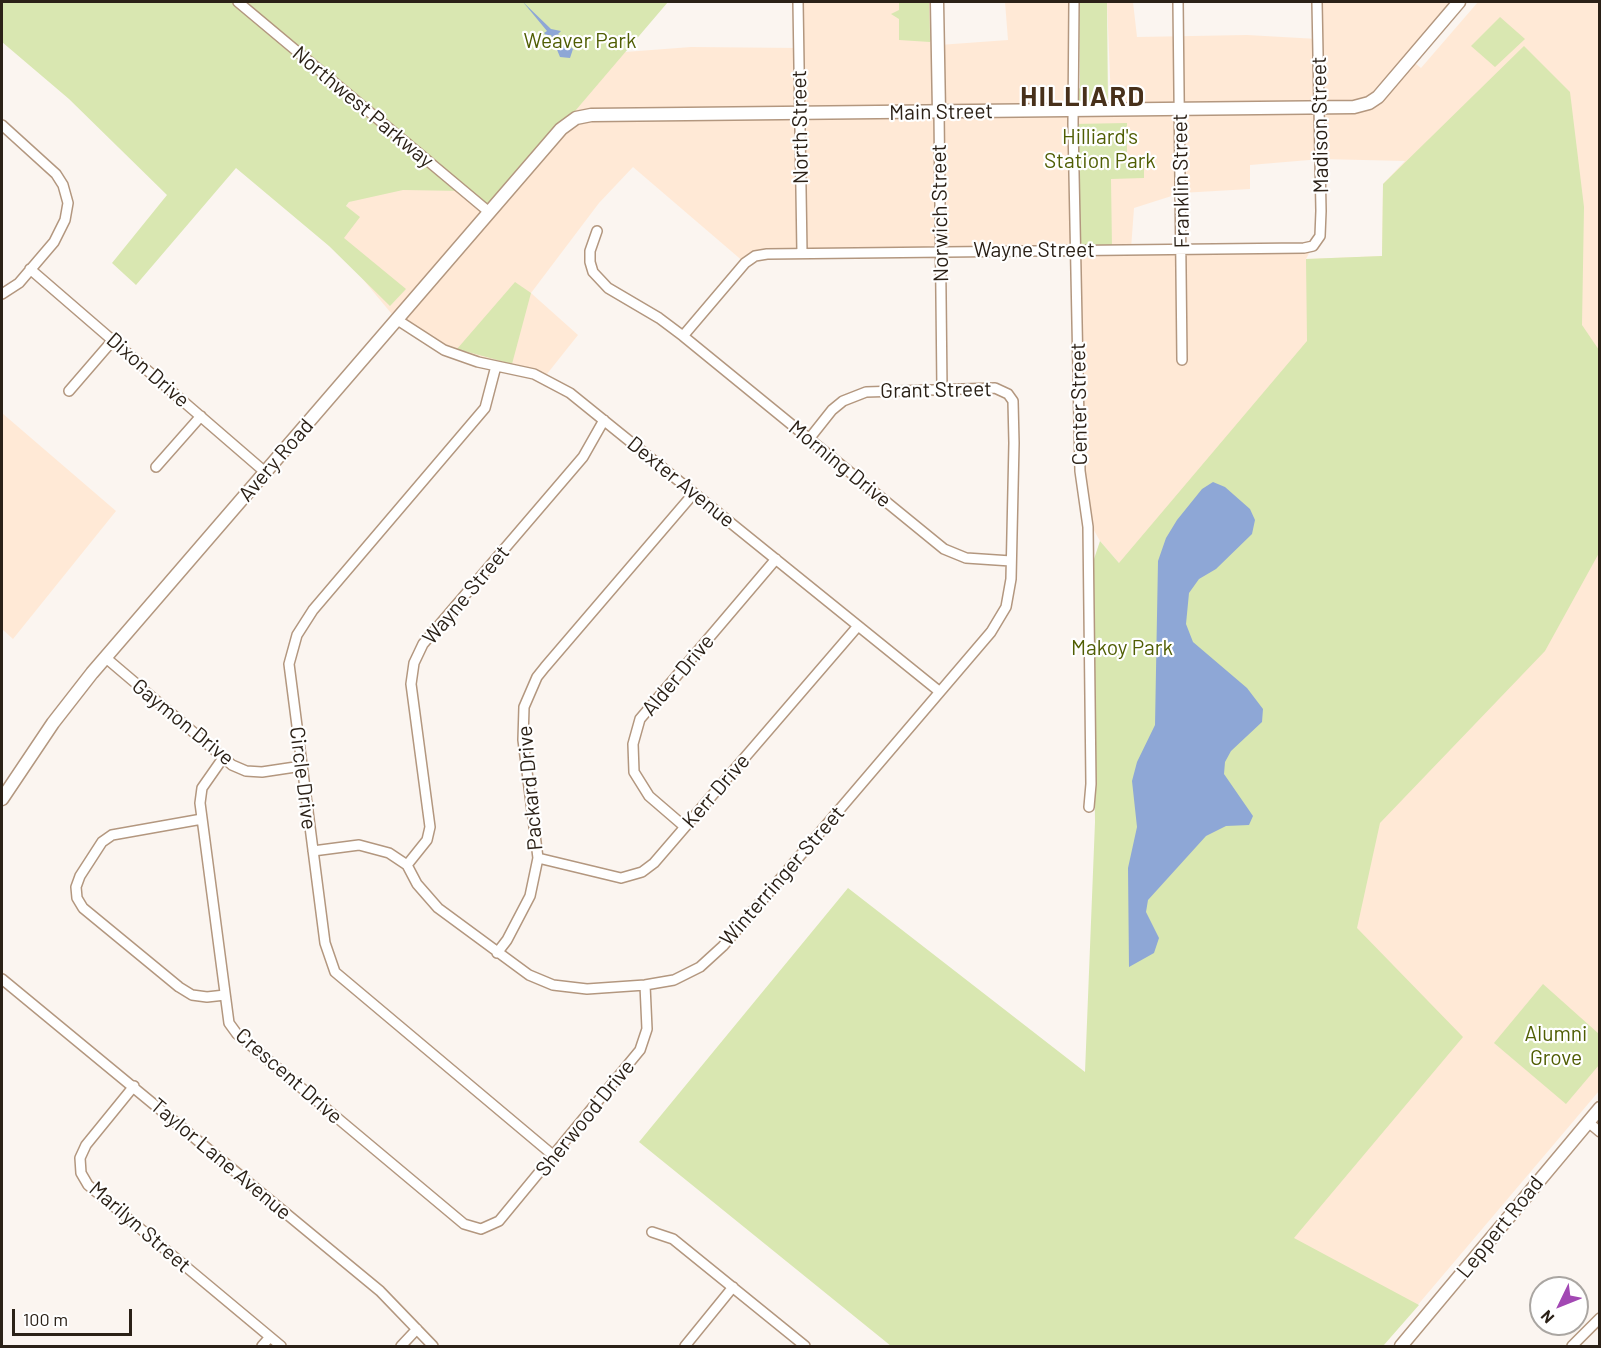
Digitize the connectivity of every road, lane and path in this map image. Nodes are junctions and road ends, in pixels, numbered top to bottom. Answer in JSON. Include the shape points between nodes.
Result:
{"nodes":[{"id":1,"x":238,"y":2,"type":"edge"},
{"id":2,"x":798,"y":2,"type":"edge"},
{"id":3,"x":937,"y":2,"type":"edge"},
{"id":4,"x":1074,"y":2,"type":"edge"},
{"id":5,"x":1178,"y":2,"type":"edge"},
{"id":6,"x":1317,"y":2,"type":"edge"},
{"id":7,"x":1459,"y":2,"type":"edge"},
{"id":8,"x":1320,"y":108,"type":"junction"},
{"id":9,"x":1073,"y":110,"type":"junction"},
{"id":10,"x":1180,"y":110,"type":"junction"},
{"id":11,"x":939,"y":112,"type":"junction"},
{"id":12,"x":801,"y":114,"type":"junction"},
{"id":13,"x":2,"y":125,"type":"edge"},
{"id":14,"x":561,"y":129,"type":"joint"},
{"id":15,"x":489,"y":212,"type":"junction"},
{"id":16,"x":597,"y":231,"type":"dead end"},
{"id":17,"x":1313,"y":246,"type":"joint"},
{"id":18,"x":1182,"y":248,"type":"junction"},
{"id":19,"x":941,"y":250,"type":"junction"},
{"id":20,"x":1077,"y":250,"type":"junction"},
{"id":21,"x":802,"y":253,"type":"junction"},
{"id":22,"x":30,"y":269,"type":"junction"},
{"id":23,"x":2,"y":294,"type":"edge"},
{"id":24,"x":396,"y":319,"type":"junction"},
{"id":25,"x":683,"y":336,"type":"junction"},
{"id":26,"x":113,"y":340,"type":"junction"},
{"id":27,"x":1182,"y":360,"type":"dead end"},
{"id":28,"x":496,"y":366,"type":"junction"},
{"id":29,"x":942,"y":389,"type":"junction"},
{"id":30,"x":69,"y":391,"type":"dead end"},
{"id":31,"x":1008,"y":394,"type":"joint"},
{"id":32,"x":201,"y":416,"type":"junction"},
{"id":33,"x":604,"y":420,"type":"junction"},
{"id":34,"x":809,"y":439,"type":"junction"},
{"id":35,"x":156,"y":467,"type":"dead end"},
{"id":36,"x":265,"y":472,"type":"junction"},
{"id":37,"x":694,"y":493,"type":"junction"},
{"id":38,"x":776,"y":559,"type":"junction"},
{"id":39,"x":1011,"y":561,"type":"junction"},
{"id":40,"x":858,"y":626,"type":"junction"},
{"id":41,"x":106,"y":658,"type":"junction"},
{"id":42,"x":940,"y":692,"type":"junction"},
{"id":43,"x":223,"y":758,"type":"junction"},
{"id":44,"x":302,"y":766,"type":"junction"},
{"id":45,"x":2,"y":799,"type":"edge"},
{"id":46,"x":1089,"y":807,"type":"dead end"},
{"id":47,"x":202,"y":819,"type":"junction"},
{"id":48,"x":685,"y":827,"type":"junction"},
{"id":49,"x":313,"y":851,"type":"junction"},
{"id":50,"x":538,"y":858,"type":"junction"},
{"id":51,"x":407,"y":865,"type":"junction"},
{"id":52,"x":497,"y":952,"type":"junction"},
{"id":53,"x":2,"y":979,"type":"edge"},
{"id":54,"x":645,"y":985,"type":"junction"},
{"id":55,"x":225,"y":995,"type":"junction"},
{"id":56,"x":134,"y":1086,"type":"junction"},
{"id":57,"x":1599,"y":1108,"type":"edge"},
{"id":58,"x":1588,"y":1122,"type":"junction"},
{"id":59,"x":1599,"y":1132,"type":"edge"},
{"id":60,"x":554,"y":1156,"type":"junction"},
{"id":61,"x":482,"y":1229,"type":"joint"},
{"id":62,"x":652,"y":1232,"type":"dead end"},
{"id":63,"x":733,"y":1287,"type":"junction"},
{"id":64,"x":1599,"y":1318,"type":"edge"},
{"id":65,"x":417,"y":1329,"type":"junction"},
{"id":66,"x":270,"y":1337,"type":"junction"},
{"id":67,"x":262,"y":1347,"type":"edge"},
{"id":68,"x":281,"y":1347,"type":"edge"},
{"id":69,"x":401,"y":1347,"type":"edge"},
{"id":70,"x":433,"y":1347,"type":"edge"},
{"id":71,"x":685,"y":1347,"type":"edge"},
{"id":72,"x":805,"y":1347,"type":"edge"},
{"id":73,"x":1401,"y":1347,"type":"edge"},
{"id":74,"x":1572,"y":1347,"type":"edge"}],
"edges":[{"from":1,"to":15,"type":"street","name":"Northwest Parkway"},
{"from":2,"to":12,"type":"street","name":"North Street"},
{"from":3,"to":11,"type":"main road","name":"Norwich Street"},
{"from":4,"to":9,"type":"street","name":"Center Street"},
{"from":5,"to":10,"type":"street","name":"Franklin Street"},
{"from":6,"to":8,"type":"street","name":"Madison Street"},
{"from":7,"to":8,"type":"main road","name":"Main Street","via":[[1374,100],[1354,107]]},
{"from":8,"to":10,"type":"main road","name":"Main Street"},
{"from":8,"to":17,"type":"street","name":"Madison Street","via":[[1320,236]]},
{"from":9,"to":10,"type":"main road","name":"Main Street"},
{"from":9,"to":11,"type":"main road","name":"Main Street"},
{"from":9,"to":20,"type":"street","name":"Center Street"},
{"from":10,"to":18,"type":"street","name":"Franklin Street"},
{"from":11,"to":12,"type":"main road","name":"Main Street"},
{"from":11,"to":19,"type":"street","name":"Norwich Street"},
{"from":12,"to":14,"type":"main road","name":"Main Street","via":[[591,115],[576,118]]},
{"from":12,"to":21,"type":"street","name":"North Street"},
{"from":13,"to":22,"type":"street","via":[[56,174],[68,203],[60,234]]},
{"from":14,"to":15,"type":"main road","name":"Avery Road"},
{"from":15,"to":24,"type":"main road","name":"Avery Road"},
{"from":16,"to":25,"type":"street","name":"Morning Drive","via":[[590,262],[600,281]]},
{"from":17,"to":18,"type":"street","name":"Wayne Street"},
{"from":18,"to":20,"type":"street","name":"Wayne Street"},
{"from":18,"to":27,"type":"street","name":"Franklin Street"},
{"from":19,"to":20,"type":"street","name":"Wayne Street"},
{"from":19,"to":21,"type":"street","name":"Wayne Street"},
{"from":19,"to":29,"type":"street","name":"Norwich Street"},
{"from":20,"to":46,"type":"street","name":"Center Street","via":[[1080,471],[1088,527]]},
{"from":21,"to":25,"type":"street","name":"Wayne Street","via":[[755,256]]},
{"from":22,"to":23,"type":"street","via":[[19,283]]},
{"from":22,"to":26,"type":"street","name":"Dixon Drive"},
{"from":24,"to":28,"type":"street","name":"Dexter Avenue","via":[[444,350]]},
{"from":24,"to":36,"type":"main road","name":"Avery Road"},
{"from":25,"to":34,"type":"street","name":"Morning Drive"},
{"from":26,"to":30,"type":"street"},
{"from":26,"to":32,"type":"street","name":"Dixon Drive"},
{"from":28,"to":33,"type":"street","name":"Dexter Avenue","via":[[534,374],[570,393]]},
{"from":28,"to":44,"type":"street","name":"Circle Drive","via":[[485,408],[477,419],[313,609],[297,635],[289,664]]},
{"from":29,"to":31,"type":"street","name":"Grant Street","via":[[995,388]]},
{"from":29,"to":34,"type":"street","name":"Grant Street","via":[[866,392],[832,410]]},
{"from":31,"to":39,"type":"street","name":"Winterringer Street","via":[[1014,411]]},
{"from":32,"to":35,"type":"street"},
{"from":32,"to":36,"type":"street","name":"Dixon Drive"},
{"from":33,"to":37,"type":"street","name":"Dexter Avenue"},
{"from":33,"to":51,"type":"street","name":"Wayne Street","via":[[582,457],[423,644],[414,663],[411,684],[430,827],[427,840]]},
{"from":34,"to":39,"type":"street","name":"Morning Drive","via":[[954,555]]},
{"from":36,"to":41,"type":"main road","name":"Avery Road"},
{"from":37,"to":38,"type":"street","name":"Dexter Avenue"},
{"from":37,"to":50,"type":"street","name":"Packard Drive","via":[[532,687],[524,707],[522,740]]},
{"from":38,"to":40,"type":"street","name":"Dexter Avenue"},
{"from":38,"to":48,"type":"street","name":"Alder Drive","via":[[640,718],[633,744],[634,772],[649,796]]},
{"from":39,"to":42,"type":"street","name":"Winterringer Street","via":[[1006,608],[991,632]]},
{"from":40,"to":42,"type":"street","name":"Dexter Avenue"},
{"from":40,"to":48,"type":"street","name":"Kerr Drive"},
{"from":41,"to":43,"type":"street","name":"Gaymon Drive"},
{"from":41,"to":45,"type":"main road","name":"Avery Road","via":[[52,723]]},
{"from":42,"to":54,"type":"street","name":"Winterringer Street","via":[[723,946],[700,967],[674,980]]},
{"from":43,"to":44,"type":"street","name":"Gaymon Drive","via":[[246,771]]},
{"from":43,"to":47,"type":"street","name":"Crescent Drive","via":[[202,788]]},
{"from":44,"to":49,"type":"street","name":"Circle Drive"},
{"from":47,"to":55,"type":"street","name":"Crescent Drive"},
{"from":47,"to":55,"type":"street","via":[[112,835],[102,842],[80,876],[77,898],[83,908],[179,987],[207,998]]},
{"from":48,"to":50,"type":"street","name":"Kerr Drive","via":[[654,863],[642,872],[621,878]]},
{"from":49,"to":51,"type":"street","via":[[358,845],[389,853]]},
{"from":49,"to":60,"type":"street","name":"Circle Drive","via":[[325,943],[335,972]]},
{"from":50,"to":52,"type":"street","name":"Packard Drive","via":[[530,896]]},
{"from":51,"to":52,"type":"street","name":"Winterringer Street","via":[[438,908]]},
{"from":52,"to":54,"type":"street","name":"Winterringer Street","via":[[529,975],[553,985],[587,989]]},
{"from":53,"to":56,"type":"street","name":"Taylor Lane Avenue"},
{"from":54,"to":60,"type":"street","name":"Sherwood Drive","via":[[647,1029],[640,1050]]},
{"from":55,"to":61,"type":"street","name":"Crescent Drive","via":[[230,1023],[237,1034],[464,1224]]},
{"from":56,"to":65,"type":"street","name":"Taylor Lane Avenue","via":[[380,1291]]},
{"from":56,"to":66,"type":"street","name":"Marilyn Street","via":[[86,1144],[80,1158],[81,1173],[88,1185]]},
{"from":57,"to":58,"type":"main road","name":"Leppert Road"},
{"from":58,"to":59,"type":"street"},
{"from":58,"to":73,"type":"main road","name":"Leppert Road"},
{"from":60,"to":61,"type":"street","name":"Sherwood Drive","via":[[499,1221]]},
{"from":62,"to":63,"type":"street","via":[[673,1239]]},
{"from":63,"to":71,"type":"street"},
{"from":63,"to":72,"type":"street"},
{"from":64,"to":74,"type":"street"},
{"from":65,"to":69,"type":"street"},
{"from":65,"to":70,"type":"street","name":"Taylor Lane Avenue"},
{"from":66,"to":67,"type":"street"},
{"from":66,"to":68,"type":"street","name":"Marilyn Street"}]}
